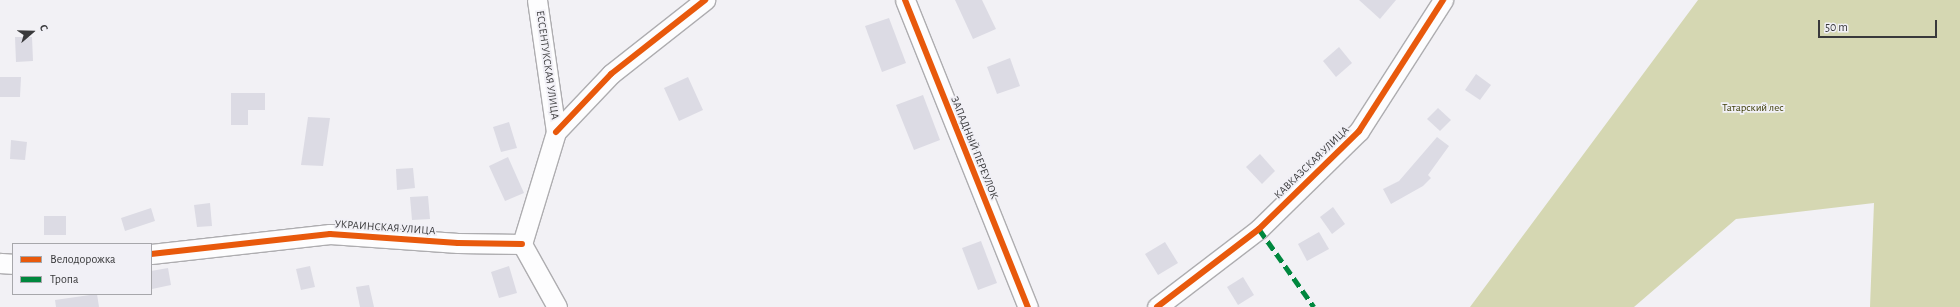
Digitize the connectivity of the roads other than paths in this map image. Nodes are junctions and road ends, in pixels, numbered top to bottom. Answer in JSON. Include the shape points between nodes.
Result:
{"nodes":[{"id":1,"x":523,"y":0,"type":"edge"},
{"id":2,"x":537,"y":0,"type":"edge"},
{"id":3,"x":705,"y":0,"type":"edge"},
{"id":4,"x":905,"y":0,"type":"edge"},
{"id":5,"x":1443,"y":0,"type":"edge"},
{"id":6,"x":550,"y":86,"type":"junction"},
{"id":7,"x":556,"y":132,"type":"junction"},
{"id":8,"x":522,"y":244,"type":"junction"},
{"id":9,"x":152,"y":254,"type":"edge"},
{"id":10,"x":0,"y":263,"type":"edge"},
{"id":11,"x":12,"y":264,"type":"edge"},
{"id":12,"x":1026,"y":305,"type":"edge"},
{"id":13,"x":557,"y":307,"type":"edge"},
{"id":14,"x":1157,"y":307,"type":"edge"}],
"edges":[{"from":1,"to":6,"type":"street","via":[[542,73]]},
{"from":2,"to":6,"type":"street","name":"ЕССЕНТУКСКАЯ УЛИЦА"},
{"from":3,"to":7,"type":"street","via":[[611,74]]},
{"from":4,"to":12,"type":"street","name":"ЗАПАДНЫЙ ПЕРЕУЛОК"},
{"from":5,"to":14,"type":"street","name":"КАВКАЗСКАЯ УЛИЦА","via":[[1359,131],[1259,229]]},
{"from":6,"to":7,"type":"street","name":"ЕССЕНТУКСКАЯ УЛИЦА"},
{"from":7,"to":8,"type":"street","name":"ЕССЕНТУКСКАЯ УЛИЦА"},
{"from":8,"to":9,"type":"street","name":"УКРАИНСКАЯ УЛИЦА","via":[[458,243],[330,234]]},
{"from":8,"to":13,"type":"street"},
{"from":10,"to":11,"type":"street"}]}
